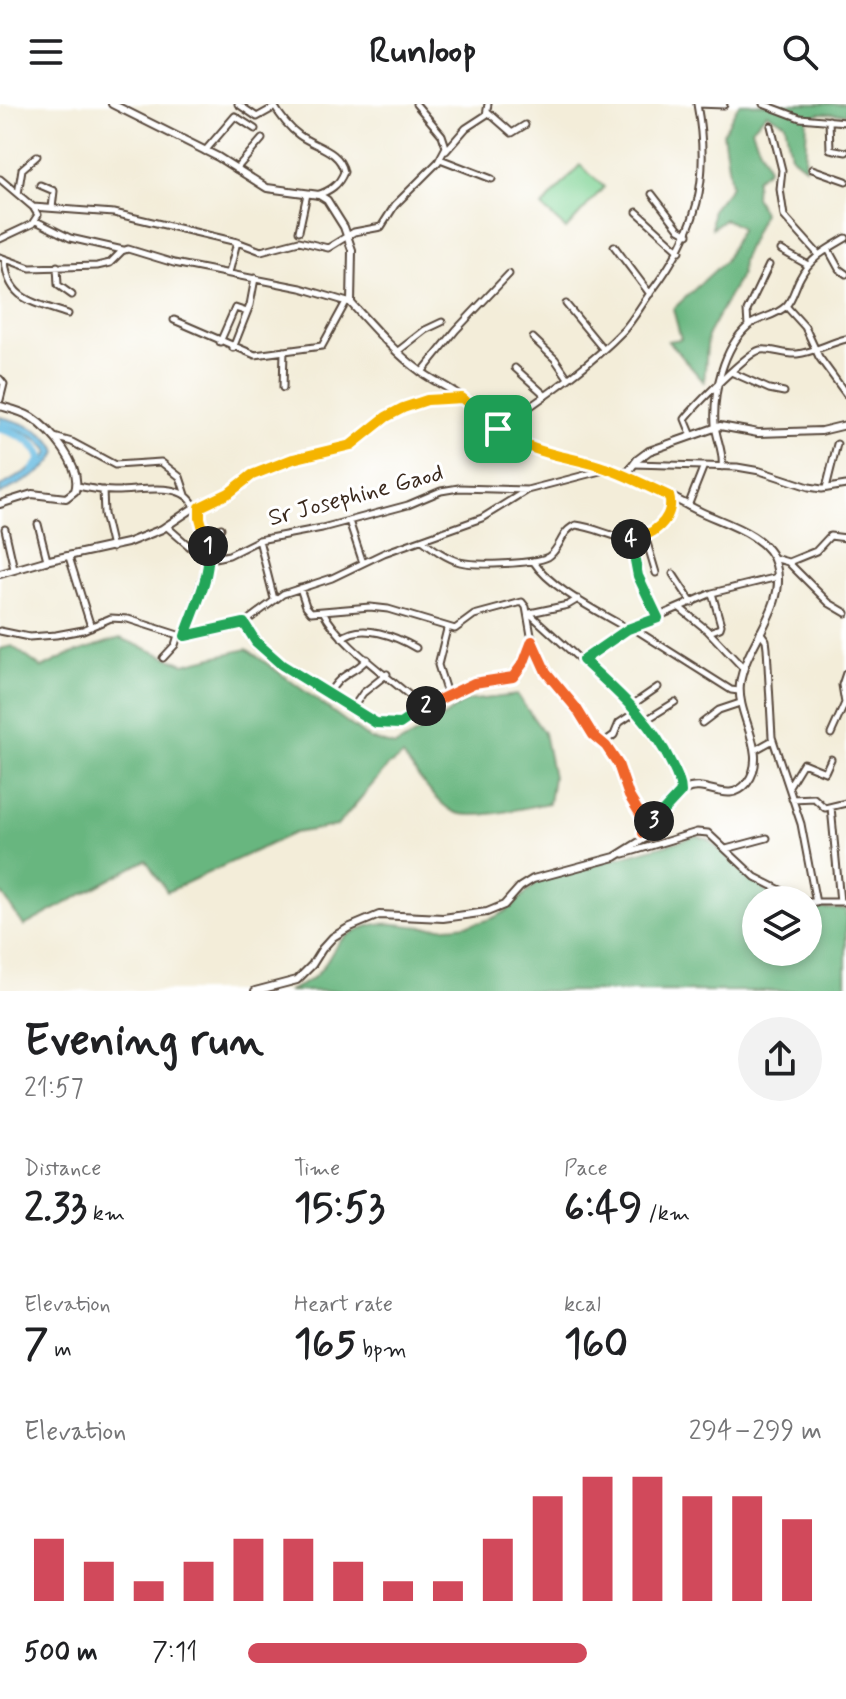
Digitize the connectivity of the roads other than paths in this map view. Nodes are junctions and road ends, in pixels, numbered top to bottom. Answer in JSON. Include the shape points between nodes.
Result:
{"nodes":[{"id":1,"x":112,"y":104,"type":"edge"},
{"id":2,"x":238,"y":104,"type":"edge"},
{"id":3,"x":416,"y":104,"type":"edge"},
{"id":4,"x":488,"y":104,"type":"edge"},
{"id":5,"x":763,"y":104,"type":"edge"},
{"id":6,"x":724,"y":105,"type":"edge"},
{"id":7,"x":274,"y":106,"type":"edge"},
{"id":8,"x":488,"y":112,"type":"junction"},
{"id":9,"x":829,"y":120,"type":"junction"},
{"id":10,"x":846,"y":122,"type":"edge"},
{"id":11,"x":525,"y":125,"type":"dead end"},
{"id":12,"x":771,"y":126,"type":"dead end"},
{"id":13,"x":255,"y":129,"type":"dead end"},
{"id":14,"x":262,"y":139,"type":"dead end"},
{"id":15,"x":205,"y":151,"type":"junction"},
{"id":16,"x":846,"y":152,"type":"edge"},
{"id":17,"x":444,"y":153,"type":"junction"},
{"id":18,"x":37,"y":156,"type":"dead end"},
{"id":19,"x":440,"y":159,"type":"junction"},
{"id":20,"x":236,"y":169,"type":"junction"},
{"id":21,"x":812,"y":169,"type":"dead end"},
{"id":22,"x":0,"y":179,"type":"edge"},
{"id":23,"x":492,"y":179,"type":"dead end"},
{"id":24,"x":846,"y":181,"type":"edge"},
{"id":25,"x":40,"y":185,"type":"dead end"},
{"id":26,"x":18,"y":194,"type":"junction"},
{"id":27,"x":307,"y":194,"type":"junction"},
{"id":28,"x":652,"y":194,"type":"dead end"},
{"id":29,"x":317,"y":195,"type":"junction"},
{"id":30,"x":33,"y":207,"type":"junction"},
{"id":31,"x":52,"y":208,"type":"junction"},
{"id":32,"x":637,"y":212,"type":"dead end"},
{"id":33,"x":36,"y":221,"type":"junction"},
{"id":34,"x":299,"y":231,"type":"dead end"},
{"id":35,"x":688,"y":234,"type":"junction"},
{"id":36,"x":348,"y":236,"type":"junction"},
{"id":37,"x":846,"y":238,"type":"edge"},
{"id":38,"x":0,"y":239,"type":"edge"},
{"id":39,"x":237,"y":242,"type":"junction"},
{"id":40,"x":614,"y":246,"type":"dead end"},
{"id":41,"x":828,"y":249,"type":"junction"},
{"id":42,"x":124,"y":250,"type":"junction"},
{"id":43,"x":781,"y":250,"type":"dead end"},
{"id":44,"x":680,"y":251,"type":"junction"},
{"id":45,"x":819,"y":255,"type":"junction"},
{"id":46,"x":3,"y":258,"type":"edge"},
{"id":47,"x":769,"y":265,"type":"dead end"},
{"id":48,"x":808,"y":265,"type":"junction"},
{"id":49,"x":57,"y":266,"type":"junction"},
{"id":50,"x":229,"y":273,"type":"junction"},
{"id":51,"x":509,"y":274,"type":"dead end"},
{"id":52,"x":846,"y":274,"type":"edge"},
{"id":53,"x":255,"y":278,"type":"junction"},
{"id":54,"x":650,"y":294,"type":"junction"},
{"id":55,"x":72,"y":295,"type":"dead end"},
{"id":56,"x":349,"y":302,"type":"junction"},
{"id":57,"x":566,"y":304,"type":"dead end"},
{"id":58,"x":786,"y":306,"type":"junction"},
{"id":59,"x":247,"y":312,"type":"junction"},
{"id":60,"x":68,"y":314,"type":"dead end"},
{"id":61,"x":174,"y":320,"type":"dead end"},
{"id":62,"x":442,"y":322,"type":"dead end"},
{"id":63,"x":748,"y":326,"type":"junction"},
{"id":64,"x":533,"y":338,"type":"dead end"},
{"id":65,"x":846,"y":339,"type":"edge"},
{"id":66,"x":220,"y":342,"type":"junction"},
{"id":67,"x":233,"y":348,"type":"junction"},
{"id":68,"x":603,"y":349,"type":"junction"},
{"id":69,"x":816,"y":350,"type":"junction"},
{"id":70,"x":284,"y":351,"type":"junction"},
{"id":71,"x":398,"y":351,"type":"junction"},
{"id":72,"x":515,"y":368,"type":"dead end"},
{"id":73,"x":422,"y":372,"type":"junction"},
{"id":74,"x":731,"y":372,"type":"junction"},
{"id":75,"x":568,"y":378,"type":"junction"},
{"id":76,"x":0,"y":379,"type":"edge"},
{"id":77,"x":717,"y":387,"type":"junction"},
{"id":78,"x":283,"y":388,"type":"dead end"},
{"id":79,"x":784,"y":392,"type":"dead end"},
{"id":80,"x":846,"y":394,"type":"edge"},
{"id":81,"x":545,"y":395,"type":"junction"},
{"id":82,"x":462,"y":398,"type":"junction"},
{"id":83,"x":0,"y":400,"type":"edge"},
{"id":84,"x":0,"y":406,"type":"edge"},
{"id":85,"x":846,"y":425,"type":"edge"},
{"id":86,"x":715,"y":428,"type":"junction"},
{"id":87,"x":498,"y":429,"type":"junction"},
{"id":88,"x":49,"y":435,"type":"junction"},
{"id":89,"x":692,"y":436,"type":"junction"},
{"id":90,"x":837,"y":444,"type":"dead end"},
{"id":91,"x":633,"y":464,"type":"junction"},
{"id":92,"x":722,"y":467,"type":"junction"},
{"id":93,"x":703,"y":468,"type":"junction"},
{"id":94,"x":609,"y":469,"type":"junction"},
{"id":95,"x":625,"y":476,"type":"junction"},
{"id":96,"x":846,"y":485,"type":"edge"},
{"id":97,"x":77,"y":486,"type":"junction"},
{"id":98,"x":826,"y":488,"type":"junction"},
{"id":99,"x":103,"y":490,"type":"junction"},
{"id":100,"x":527,"y":490,"type":"junction"},
{"id":101,"x":186,"y":495,"type":"junction"},
{"id":102,"x":669,"y":496,"type":"junction"},
{"id":103,"x":0,"y":504,"type":"edge"},
{"id":104,"x":688,"y":506,"type":"junction"},
{"id":105,"x":197,"y":507,"type":"junction"},
{"id":106,"x":349,"y":521,"type":"junction"},
{"id":107,"x":38,"y":524,"type":"dead end"},
{"id":108,"x":166,"y":526,"type":"junction"},
{"id":109,"x":221,"y":528,"type":"dead end"},
{"id":110,"x":5,"y":529,"type":"dead end"},
{"id":111,"x":645,"y":536,"type":"junction"},
{"id":112,"x":846,"y":538,"type":"edge"},
{"id":113,"x":206,"y":539,"type":"junction"},
{"id":114,"x":631,"y":539,"type":"junction"},
{"id":115,"x":259,"y":540,"type":"junction"},
{"id":116,"x":421,"y":540,"type":"junction"},
{"id":117,"x":112,"y":548,"type":"junction"},
{"id":118,"x":69,"y":557,"type":"junction"},
{"id":119,"x":209,"y":558,"type":"junction"},
{"id":120,"x":774,"y":558,"type":"junction"},
{"id":121,"x":47,"y":560,"type":"junction"},
{"id":122,"x":533,"y":561,"type":"junction"},
{"id":123,"x":788,"y":562,"type":"junction"},
{"id":124,"x":363,"y":563,"type":"junction"},
{"id":125,"x":14,"y":569,"type":"junction"},
{"id":126,"x":656,"y":573,"type":"dead end"},
{"id":127,"x":0,"y":574,"type":"edge"},
{"id":128,"x":673,"y":574,"type":"dead end"},
{"id":129,"x":778,"y":577,"type":"junction"},
{"id":130,"x":300,"y":588,"type":"junction"},
{"id":131,"x":712,"y":593,"type":"junction"},
{"id":132,"x":274,"y":599,"type":"junction"},
{"id":133,"x":578,"y":599,"type":"junction"},
{"id":134,"x":692,"y":603,"type":"junction"},
{"id":135,"x":680,"y":608,"type":"junction"},
{"id":136,"x":323,"y":611,"type":"junction"},
{"id":137,"x":528,"y":613,"type":"junction"},
{"id":138,"x":846,"y":613,"type":"edge"},
{"id":139,"x":658,"y":618,"type":"junction"},
{"id":140,"x":244,"y":623,"type":"junction"},
{"id":141,"x":91,"y":627,"type":"junction"},
{"id":142,"x":630,"y":628,"type":"junction"},
{"id":143,"x":447,"y":629,"type":"junction"},
{"id":144,"x":0,"y":631,"type":"edge"},
{"id":145,"x":709,"y":632,"type":"junction"},
{"id":146,"x":760,"y":632,"type":"junction"},
{"id":147,"x":182,"y":636,"type":"junction"},
{"id":148,"x":342,"y":638,"type":"junction"},
{"id":149,"x":532,"y":641,"type":"junction"},
{"id":150,"x":416,"y":648,"type":"dead end"},
{"id":151,"x":163,"y":658,"type":"dead end"},
{"id":152,"x":367,"y":659,"type":"junction"},
{"id":153,"x":583,"y":660,"type":"junction"},
{"id":154,"x":743,"y":668,"type":"junction"},
{"id":155,"x":846,"y":673,"type":"edge"},
{"id":156,"x":387,"y":674,"type":"junction"},
{"id":157,"x":658,"y":687,"type":"dead end"},
{"id":158,"x":739,"y":691,"type":"junction"},
{"id":159,"x":329,"y":694,"type":"junction"},
{"id":160,"x":447,"y":694,"type":"junction"},
{"id":161,"x":675,"y":702,"type":"dead end"},
{"id":162,"x":740,"y":703,"type":"junction"},
{"id":163,"x":424,"y":708,"type":"junction"},
{"id":164,"x":635,"y":708,"type":"junction"},
{"id":165,"x":352,"y":709,"type":"junction"},
{"id":166,"x":646,"y":720,"type":"junction"},
{"id":167,"x":702,"y":723,"type":"dead end"},
{"id":168,"x":831,"y":734,"type":"dead end"},
{"id":169,"x":773,"y":740,"type":"junction"},
{"id":170,"x":603,"y":743,"type":"junction"},
{"id":171,"x":755,"y":750,"type":"junction"},
{"id":172,"x":831,"y":759,"type":"dead end"},
{"id":173,"x":788,"y":787,"type":"junction"},
{"id":174,"x":681,"y":792,"type":"junction"},
{"id":175,"x":792,"y":799,"type":"junction"},
{"id":176,"x":846,"y":803,"type":"edge"},
{"id":177,"x":831,"y":807,"type":"junction"},
{"id":178,"x":643,"y":833,"type":"junction"},
{"id":179,"x":767,"y":838,"type":"dead end"},
{"id":180,"x":726,"y":849,"type":"junction"},
{"id":181,"x":615,"y":857,"type":"junction"},
{"id":182,"x":773,"y":886,"type":"edge"},
{"id":183,"x":813,"y":886,"type":"edge"},
{"id":184,"x":843,"y":902,"type":"edge"},
{"id":185,"x":822,"y":903,"type":"edge"},
{"id":186,"x":255,"y":991,"type":"edge"}],
"edges":[{"from":1,"to":15,"type":"street"},
{"from":2,"to":7,"type":"street","via":[[257,117]]},
{"from":3,"to":17,"type":"street","via":[[442,135]]},
{"from":4,"to":8,"type":"street"},
{"from":5,"to":9,"type":"street","via":[[800,118]]},
{"from":6,"to":35,"type":"street","via":[[697,104],[704,155]]},
{"from":7,"to":29,"type":"street","via":[[294,132],[341,162],[344,172],[338,182]]},
{"from":8,"to":11,"type":"street","via":[[512,133]]},
{"from":8,"to":17,"type":"street"},
{"from":9,"to":10,"type":"street"},
{"from":9,"to":16,"type":"street","via":[[830,149]]},
{"from":12,"to":45,"type":"street","via":[[782,170],[784,216]]},
{"from":13,"to":15,"type":"street","via":[[235,116]]},
{"from":14,"to":20,"type":"street"},
{"from":15,"to":20,"type":"street"},
{"from":17,"to":19,"type":"street"},
{"from":18,"to":26,"type":"street","via":[[22,169]]},
{"from":19,"to":23,"type":"street"},
{"from":19,"to":36,"type":"street","via":[[381,227]]},
{"from":20,"to":27,"type":"street","via":[[267,188]]},
{"from":21,"to":24,"type":"street"},
{"from":22,"to":26,"type":"street"},
{"from":25,"to":31,"type":"street","via":[[54,191]]},
{"from":26,"to":30,"type":"street"},
{"from":27,"to":29,"type":"street"},
{"from":27,"to":34,"type":"street"},
{"from":28,"to":35,"type":"street"},
{"from":29,"to":36,"type":"street","via":[[327,200]]},
{"from":30,"to":31,"type":"street"},
{"from":30,"to":33,"type":"street"},
{"from":31,"to":39,"type":"street","via":[[114,213]]},
{"from":32,"to":44,"type":"street"},
{"from":33,"to":38,"type":"street"},
{"from":33,"to":42,"type":"street","via":[[70,238]]},
{"from":35,"to":44,"type":"street"},
{"from":36,"to":39,"type":"street","via":[[328,248],[299,241],[261,251]]},
{"from":36,"to":56,"type":"street","via":[[354,263]]},
{"from":37,"to":41,"type":"street"},
{"from":39,"to":50,"type":"street"},
{"from":40,"to":54,"type":"street"},
{"from":41,"to":45,"type":"street"},
{"from":41,"to":52,"type":"street"},
{"from":42,"to":49,"type":"street","via":[[107,264]]},
{"from":42,"to":50,"type":"street"},
{"from":43,"to":48,"type":"street"},
{"from":44,"to":54,"type":"street"},
{"from":45,"to":48,"type":"street"},
{"from":46,"to":49,"type":"street","via":[[30,268]]},
{"from":46,"to":60,"type":"street","via":[[7,280],[17,294]]},
{"from":47,"to":63,"type":"street","via":[[747,311]]},
{"from":48,"to":58,"type":"street"},
{"from":49,"to":55,"type":"street","via":[[58,285]]},
{"from":50,"to":53,"type":"street"},
{"from":51,"to":73,"type":"street"},
{"from":53,"to":56,"type":"street"},
{"from":53,"to":59,"type":"street"},
{"from":54,"to":68,"type":"street"},
{"from":56,"to":70,"type":"street","via":[[322,346]]},
{"from":56,"to":71,"type":"street"},
{"from":57,"to":68,"type":"street"},
{"from":58,"to":63,"type":"street"},
{"from":58,"to":69,"type":"street"},
{"from":59,"to":66,"type":"street","via":[[235,308]]},
{"from":59,"to":67,"type":"street"},
{"from":61,"to":66,"type":"street"},
{"from":62,"to":71,"type":"street"},
{"from":63,"to":77,"type":"street","via":[[725,360]]},
{"from":64,"to":75,"type":"street"},
{"from":65,"to":69,"type":"street"},
{"from":66,"to":67,"type":"street"},
{"from":67,"to":70,"type":"street","via":[[259,356]]},
{"from":68,"to":75,"type":"street"},
{"from":69,"to":74,"type":"street","via":[[759,350]]},
{"from":69,"to":80,"type":"street"},
{"from":70,"to":78,"type":"street"},
{"from":71,"to":73,"type":"street"},
{"from":72,"to":81,"type":"street"},
{"from":73,"to":82,"type":"street"},
{"from":74,"to":77,"type":"street"},
{"from":74,"to":79,"type":"street"},
{"from":75,"to":81,"type":"street"},
{"from":76,"to":83,"type":"street"},
{"from":77,"to":86,"type":"street"},
{"from":77,"to":89,"type":"street","via":[[685,419]]},
{"from":81,"to":87,"type":"street"},
{"from":82,"to":87,"type":"street"},
{"from":82,"to":105,"type":"street","via":[[403,408],[351,445],[252,475]]},
{"from":84,"to":88,"type":"street","via":[[29,415]]},
{"from":85,"to":86,"type":"street","via":[[748,433]]},
{"from":86,"to":89,"type":"street"},
{"from":86,"to":92,"type":"street"},
{"from":87,"to":94,"type":"street","via":[[557,457]]},
{"from":88,"to":97,"type":"street","via":[[72,463]]},
{"from":88,"to":101,"type":"street","via":[[115,465],[161,462],[180,477]]},
{"from":89,"to":91,"type":"street","via":[[653,449]]},
{"from":90,"to":98,"type":"street"},
{"from":91,"to":93,"type":"street"},
{"from":91,"to":95,"type":"street"},
{"from":92,"to":93,"type":"street"},
{"from":92,"to":98,"type":"street"},
{"from":93,"to":104,"type":"street"},
{"from":94,"to":95,"type":"street"},
{"from":94,"to":100,"type":"street","name":"Sr Josephine Gaod"},
{"from":95,"to":102,"type":"street"},
{"from":96,"to":98,"type":"street"},
{"from":97,"to":99,"type":"street"},
{"from":97,"to":103,"type":"street","via":[[66,498],[32,494]]},
{"from":99,"to":101,"type":"street","via":[[153,489]]},
{"from":99,"to":117,"type":"street"},
{"from":100,"to":106,"type":"street","name":"Sr Josephine Gaod","via":[[447,490]]},
{"from":100,"to":116,"type":"street","via":[[482,518]]},
{"from":101,"to":105,"type":"street"},
{"from":102,"to":104,"type":"street"},
{"from":102,"to":111,"type":"street","via":[[667,517]]},
{"from":104,"to":120,"type":"street","via":[[749,536]]},
{"from":105,"to":108,"type":"street"},
{"from":105,"to":113,"type":"street"},
{"from":106,"to":115,"type":"street","name":"Sr Josephine Gaod"},
{"from":106,"to":124,"type":"street"},
{"from":107,"to":121,"type":"street"},
{"from":108,"to":117,"type":"street"},
{"from":108,"to":119,"type":"street","via":[[202,558]]},
{"from":109,"to":113,"type":"street"},
{"from":110,"to":125,"type":"street"},
{"from":111,"to":114,"type":"street"},
{"from":111,"to":126,"type":"street"},
{"from":112,"to":123,"type":"street","via":[[830,536],[816,551]]},
{"from":113,"to":119,"type":"street"},
{"from":114,"to":122,"type":"street","via":[[576,525],[552,554]]},
{"from":114,"to":139,"type":"street","via":[[638,576]]},
{"from":115,"to":119,"type":"street","name":"Sr Josephine Gaod"},
{"from":115,"to":132,"type":"street"},
{"from":116,"to":122,"type":"street","via":[[468,564]]},
{"from":116,"to":124,"type":"street"},
{"from":117,"to":118,"type":"street"},
{"from":118,"to":121,"type":"street"},
{"from":118,"to":141,"type":"street"},
{"from":119,"to":147,"type":"street"},
{"from":120,"to":123,"type":"street"},
{"from":120,"to":129,"type":"street"},
{"from":121,"to":125,"type":"street"},
{"from":122,"to":133,"type":"street"},
{"from":123,"to":138,"type":"street"},
{"from":124,"to":130,"type":"street"},
{"from":125,"to":127,"type":"street"},
{"from":128,"to":134,"type":"street"},
{"from":129,"to":131,"type":"street"},
{"from":129,"to":146,"type":"street","via":[[772,609]]},
{"from":130,"to":132,"type":"street"},
{"from":130,"to":136,"type":"street","via":[[308,610]]},
{"from":131,"to":134,"type":"street"},
{"from":131,"to":145,"type":"street","via":[[721,627]]},
{"from":132,"to":140,"type":"street"},
{"from":133,"to":137,"type":"street"},
{"from":133,"to":142,"type":"street"},
{"from":134,"to":135,"type":"street"},
{"from":135,"to":139,"type":"street"},
{"from":135,"to":145,"type":"street"},
{"from":136,"to":143,"type":"street","via":[[388,609]]},
{"from":136,"to":148,"type":"street"},
{"from":137,"to":143,"type":"street","via":[[518,601]]},
{"from":137,"to":149,"type":"street"},
{"from":137,"to":153,"type":"street"},
{"from":139,"to":142,"type":"street"},
{"from":140,"to":147,"type":"street"},
{"from":140,"to":159,"type":"street","via":[[282,665]]},
{"from":141,"to":144,"type":"street","via":[[35,637]]},
{"from":141,"to":147,"type":"street","via":[[111,618],[128,619]]},
{"from":142,"to":153,"type":"street"},
{"from":142,"to":158,"type":"street"},
{"from":143,"to":160,"type":"street","via":[[438,665]]},
{"from":145,"to":154,"type":"street"},
{"from":146,"to":154,"type":"street"},
{"from":146,"to":169,"type":"street","via":[[767,648]]},
{"from":147,"to":151,"type":"street"},
{"from":148,"to":150,"type":"street","via":[[353,631],[384,634]]},
{"from":148,"to":152,"type":"street"},
{"from":149,"to":160,"type":"street","via":[[513,677]]},
{"from":149,"to":170,"type":"street","via":[[546,672]]},
{"from":152,"to":156,"type":"street"},
{"from":152,"to":159,"type":"street","via":[[338,679]]},
{"from":153,"to":164,"type":"street"},
{"from":154,"to":158,"type":"street"},
{"from":155,"to":168,"type":"street","via":[[845,703]]},
{"from":156,"to":163,"type":"street"},
{"from":156,"to":165,"type":"street"},
{"from":157,"to":164,"type":"street"},
{"from":158,"to":162,"type":"street"},
{"from":159,"to":165,"type":"street"},
{"from":160,"to":163,"type":"street"},
{"from":161,"to":166,"type":"street"},
{"from":162,"to":167,"type":"street"},
{"from":162,"to":171,"type":"street"},
{"from":163,"to":165,"type":"street","via":[[393,725],[376,723]]},
{"from":164,"to":166,"type":"street"},
{"from":164,"to":170,"type":"street"},
{"from":166,"to":174,"type":"street","via":[[668,755]]},
{"from":169,"to":171,"type":"street"},
{"from":169,"to":173,"type":"street"},
{"from":170,"to":178,"type":"street","via":[[642,815]]},
{"from":171,"to":174,"type":"street","via":[[753,774],[741,789],[728,794],[693,787]]},
{"from":172,"to":173,"type":"street","via":[[825,772],[803,763]]},
{"from":173,"to":175,"type":"street"},
{"from":174,"to":178,"type":"street"},
{"from":175,"to":177,"type":"street","via":[[814,798]]},
{"from":175,"to":183,"type":"street"},
{"from":176,"to":177,"type":"street"},
{"from":177,"to":184,"type":"street"},
{"from":178,"to":181,"type":"street","via":[[644,839]]},
{"from":179,"to":180,"type":"street"},
{"from":180,"to":181,"type":"street","via":[[703,831]]},
{"from":180,"to":182,"type":"street"},
{"from":181,"to":186,"type":"street","via":[[533,879],[504,905],[487,912],[443,918],[379,915],[333,937],[297,980]]},
{"from":184,"to":185,"type":"street"}]}
